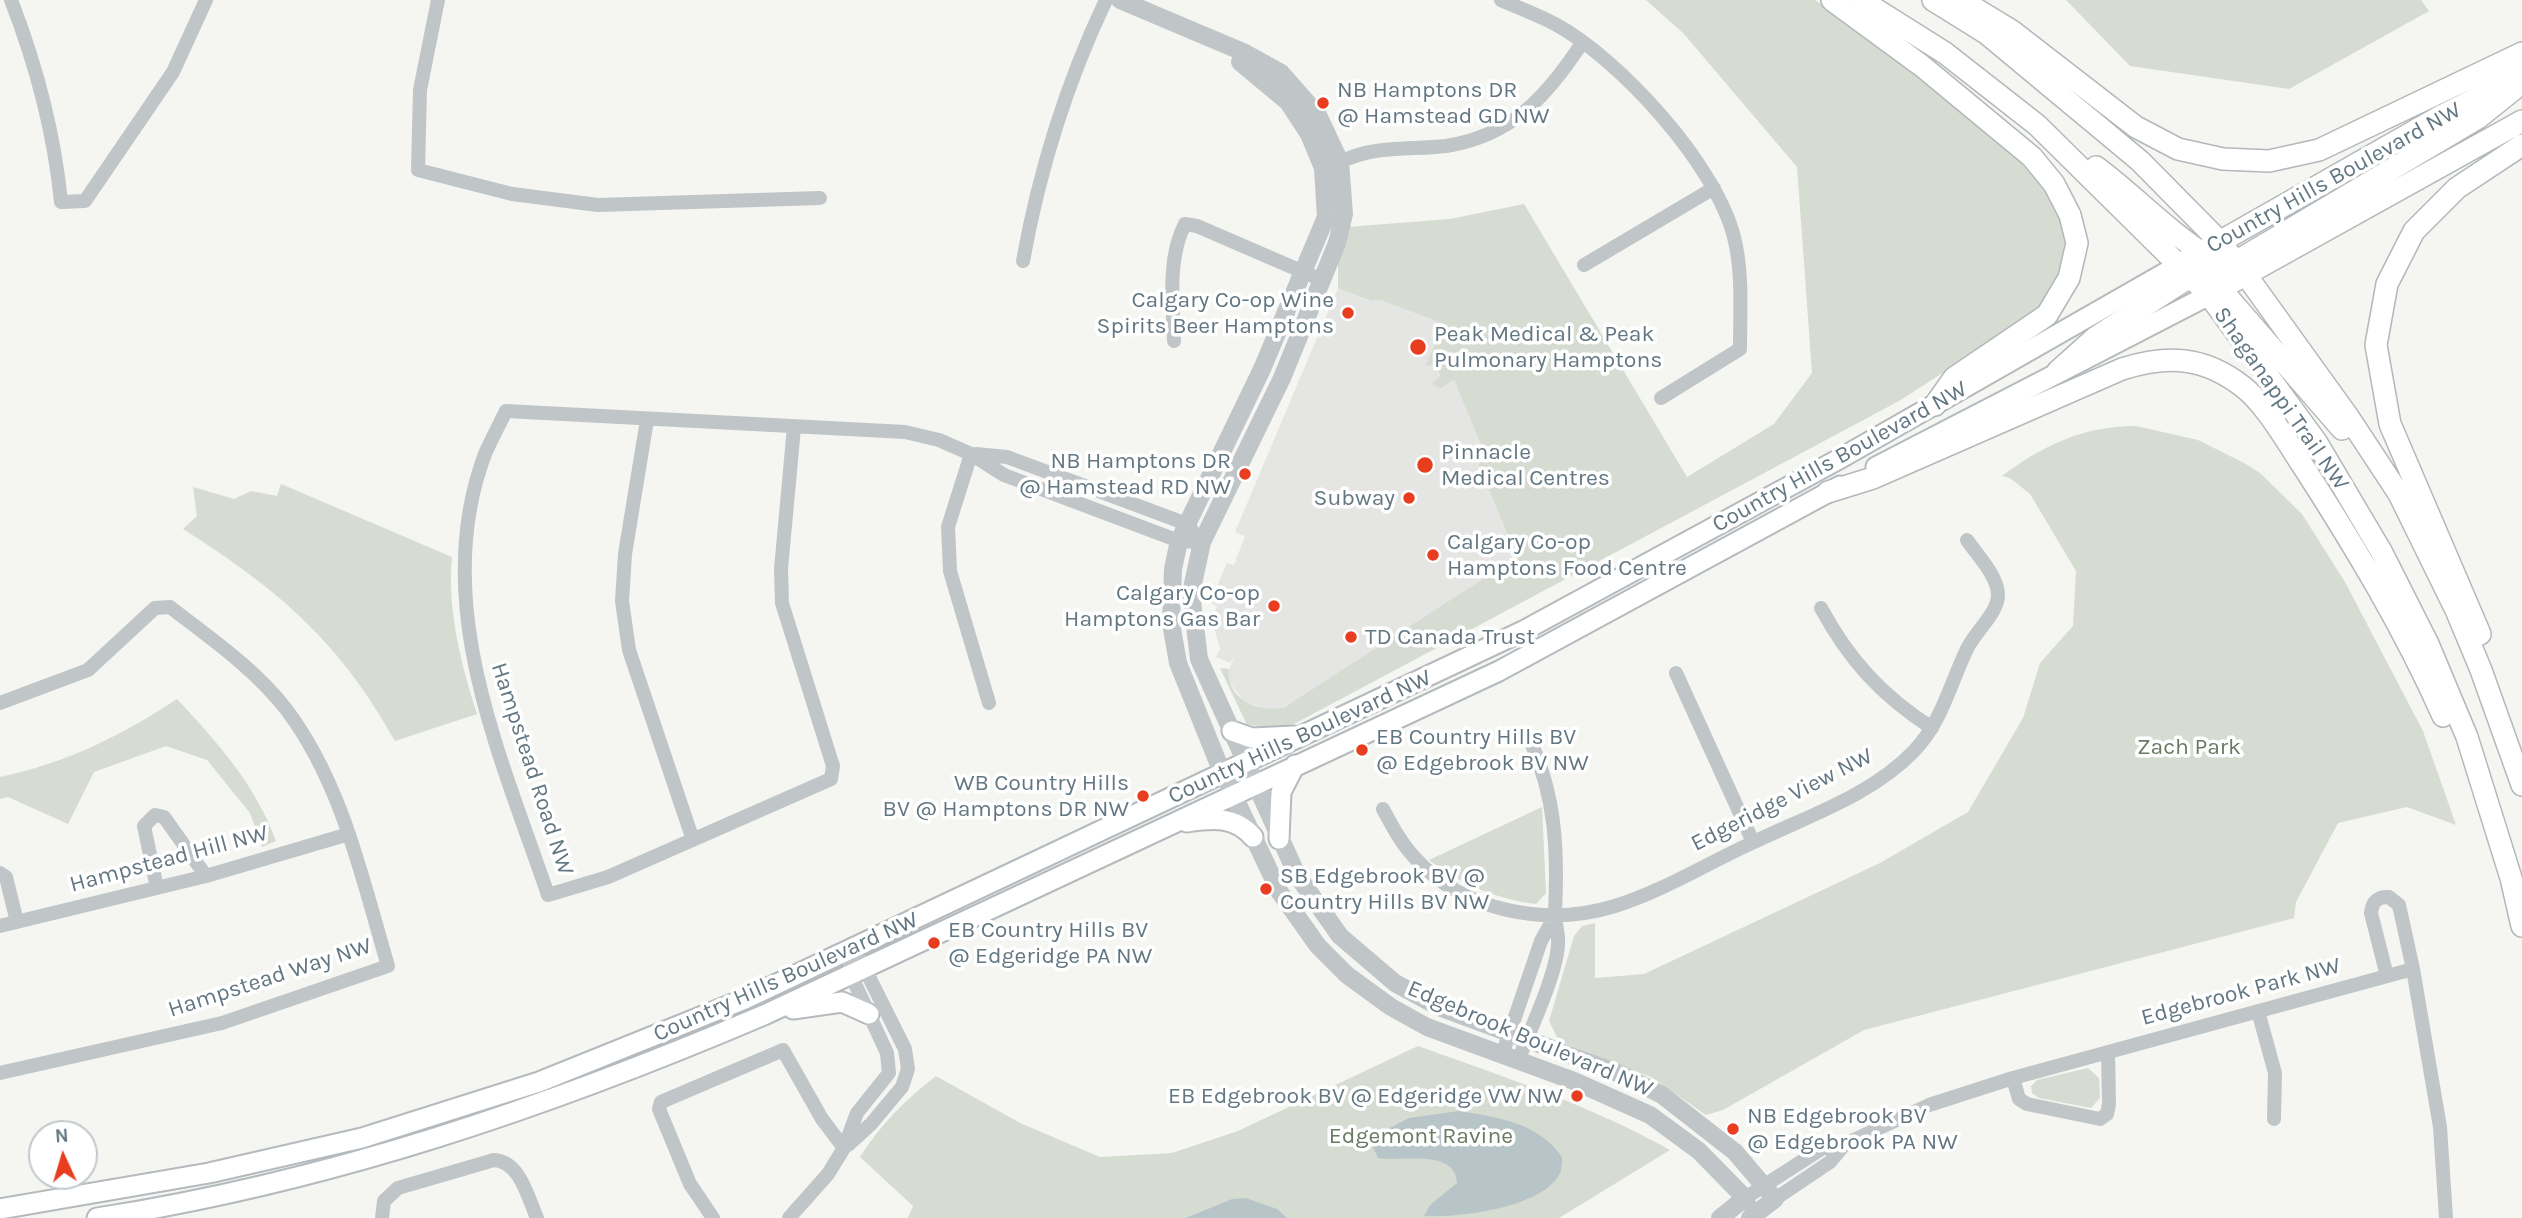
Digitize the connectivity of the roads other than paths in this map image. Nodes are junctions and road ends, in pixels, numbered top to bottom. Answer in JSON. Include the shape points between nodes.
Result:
{"nodes":[{"id":1,"x":11,"y":0,"type":"edge"},
{"id":2,"x":206,"y":0,"type":"edge"},
{"id":3,"x":438,"y":0,"type":"edge"},
{"id":4,"x":1106,"y":0,"type":"edge"},
{"id":5,"x":1120,"y":0,"type":"edge"},
{"id":6,"x":1501,"y":0,"type":"edge"},
{"id":7,"x":1832,"y":0,"type":"edge"},
{"id":8,"x":1861,"y":0,"type":"edge"},
{"id":9,"x":1933,"y":0,"type":"edge"},
{"id":10,"x":1961,"y":0,"type":"edge"},
{"id":11,"x":1582,"y":43,"type":"junction"},
{"id":12,"x":2522,"y":53,"type":"edge"},
{"id":13,"x":2522,"y":75,"type":"edge"},
{"id":14,"x":2522,"y":82,"type":"edge"},
{"id":15,"x":2522,"y":121,"type":"edge"},
{"id":16,"x":2522,"y":145,"type":"edge"},
{"id":17,"x":1331,"y":165,"type":"junction"},
{"id":18,"x":1714,"y":188,"type":"junction"},
{"id":19,"x":820,"y":198,"type":"dead end"},
{"id":20,"x":1023,"y":261,"type":"dead end"},
{"id":21,"x":1584,"y":265,"type":"dead end"},
{"id":22,"x":2212,"y":269,"type":"junction"},
{"id":23,"x":1304,"y":272,"type":"junction"},
{"id":24,"x":1322,"y":279,"type":"junction"},
{"id":25,"x":1174,"y":341,"type":"dead end"},
{"id":26,"x":2058,"y":371,"type":"joint"},
{"id":27,"x":1661,"y":398,"type":"dead end"},
{"id":28,"x":1935,"y":405,"type":"junction"},
{"id":29,"x":647,"y":420,"type":"junction"},
{"id":30,"x":794,"y":427,"type":"junction"},
{"id":31,"x":971,"y":454,"type":"junction"},
{"id":32,"x":1828,"y":492,"type":"junction"},
{"id":33,"x":1187,"y":524,"type":"junction"},
{"id":34,"x":1968,"y":540,"type":"dead end"},
{"id":35,"x":1179,"y":541,"type":"junction"},
{"id":36,"x":1202,"y":542,"type":"junction"},
{"id":37,"x":1821,"y":608,"type":"dead end"},
{"id":38,"x":1676,"y":673,"type":"dead end"},
{"id":39,"x":0,"y":703,"type":"edge"},
{"id":40,"x":989,"y":703,"type":"dead end"},
{"id":41,"x":1932,"y":727,"type":"junction"},
{"id":42,"x":1232,"y":731,"type":"junction"},
{"id":43,"x":1305,"y":736,"type":"junction"},
{"id":44,"x":1530,"y":740,"type":"dead end"},
{"id":45,"x":2514,"y":757,"type":"junction"},
{"id":46,"x":1246,"y":763,"type":"junction"},
{"id":47,"x":1295,"y":765,"type":"junction"},
{"id":48,"x":1223,"y":774,"type":"junction"},
{"id":49,"x":1254,"y":784,"type":"junction"},
{"id":50,"x":2522,"y":785,"type":"edge"},
{"id":51,"x":1233,"y":794,"type":"junction"},
{"id":52,"x":1382,"y":809,"type":"dead end"},
{"id":53,"x":1169,"y":824,"type":"junction"},
{"id":54,"x":349,"y":834,"type":"junction"},
{"id":55,"x":1254,"y":837,"type":"junction"},
{"id":56,"x":1279,"y":839,"type":"junction"},
{"id":57,"x":2498,"y":839,"type":"junction"},
{"id":58,"x":693,"y":841,"type":"junction"},
{"id":59,"x":1754,"y":842,"type":"junction"},
{"id":60,"x":0,"y":873,"type":"edge"},
{"id":61,"x":206,"y":876,"type":"junction"},
{"id":62,"x":157,"y":888,"type":"junction"},
{"id":63,"x":1555,"y":916,"type":"junction"},
{"id":64,"x":17,"y":922,"type":"junction"},
{"id":65,"x":0,"y":926,"type":"edge"},
{"id":66,"x":2522,"y":926,"type":"edge"},
{"id":67,"x":850,"y":950,"type":"junction"},
{"id":68,"x":2413,"y":969,"type":"junction"},
{"id":69,"x":858,"y":970,"type":"junction"},
{"id":70,"x":2387,"y":976,"type":"junction"},
{"id":71,"x":2258,"y":1011,"type":"junction"},
{"id":72,"x":869,"y":1014,"type":"junction"},
{"id":73,"x":764,"y":1015,"type":"junction"},
{"id":74,"x":1518,"y":1037,"type":"junction"},
{"id":75,"x":2108,"y":1052,"type":"junction"},
{"id":76,"x":1510,"y":1058,"type":"junction"},
{"id":77,"x":0,"y":1073,"type":"edge"},
{"id":78,"x":2013,"y":1078,"type":"junction"},
{"id":79,"x":2274,"y":1119,"type":"dead end"},
{"id":80,"x":1845,"y":1144,"type":"junction"},
{"id":81,"x":844,"y":1148,"type":"junction"},
{"id":82,"x":1755,"y":1191,"type":"junction"},
{"id":83,"x":1775,"y":1199,"type":"junction"},
{"id":84,"x":0,"y":1209,"type":"edge"},
{"id":85,"x":1753,"y":1216,"type":"edge"},
{"id":86,"x":97,"y":1218,"type":"edge"},
{"id":87,"x":382,"y":1218,"type":"edge"},
{"id":88,"x":537,"y":1218,"type":"edge"},
{"id":89,"x":713,"y":1218,"type":"edge"},
{"id":90,"x":789,"y":1218,"type":"edge"},
{"id":91,"x":1720,"y":1218,"type":"edge"},
{"id":92,"x":2446,"y":1218,"type":"edge"}],
"edges":[{"from":1,"to":2,"type":"street","via":[[55,141],[61,202],[85,201],[173,72]]},
{"from":3,"to":19,"type":"street","via":[[420,90],[418,170],[512,194],[598,205]]},
{"from":4,"to":20,"type":"street","via":[[1080,55],[1032,214]]},
{"from":5,"to":17,"type":"street","via":[[1202,37],[1256,73],[1288,102]]},
{"from":6,"to":11,"type":"street","via":[[1556,24]]},
{"from":7,"to":28,"type":"main road","via":[[1922,66],[2032,157],[2054,184],[2073,224],[2077,243],[2069,278],[2046,315],[1954,378]]},
{"from":8,"to":22,"type":"main road","via":[[1945,53],[2127,190]]},
{"from":9,"to":22,"type":"main road","name":"Shaganappi Trail NW","via":[[1986,33],[2140,161]]},
{"from":10,"to":12,"type":"main road","via":[[2012,32],[2136,127],[2178,149],[2222,159],[2269,161],[2319,150]]},
{"from":11,"to":17,"type":"street","via":[[1534,106],[1496,131],[1449,145],[1370,152]]},
{"from":11,"to":18,"type":"street","via":[[1625,77]]},
{"from":13,"to":22,"type":"main road","name":"Country Hills Boulevard NW","via":[[2443,115]]},
{"from":14,"to":22,"type":"main road","via":[[2478,118]]},
{"from":15,"to":22,"type":"main road","name":"Country Hills Boulevard NW"},
{"from":16,"to":45,"type":"main road","via":[[2457,188],[2414,231],[2387,284],[2376,345],[2390,424],[2470,606],[2514,735]]},
{"from":17,"to":23,"type":"street","name":"Edgebrook Boulevard NW","via":[[1326,216]]},
{"from":17,"to":24,"type":"street","name":"Edgebrook Boulevard NW","via":[[1344,214]]},
{"from":18,"to":21,"type":"street"},
{"from":18,"to":27,"type":"street","via":[[1735,239],[1740,349]]},
{"from":22,"to":26,"type":"main road","via":[[2096,337]]},
{"from":22,"to":28,"type":"main road","name":"Country Hills Boulevard NW"},
{"from":22,"to":45,"type":"main road","via":[[2399,494],[2456,610]]},
{"from":22,"to":57,"type":"main road","name":"Shaganappi Trail NW","via":[[2381,551],[2428,643],[2467,737]]},
{"from":23,"to":24,"type":"street"},
{"from":23,"to":25,"type":"street","via":[[1185,224],[1178,238],[1172,288]]},
{"from":23,"to":33,"type":"street","name":"Edgebrook Boulevard NW"},
{"from":24,"to":36,"type":"street","name":"Edgebrook Boulevard NW","via":[[1282,378]]},
{"from":26,"to":32,"type":"main road","name":"Country Hills Boulevard NW"},
{"from":28,"to":43,"type":"main road","name":"Country Hills Boulevard NW","via":[[1522,631]]},
{"from":29,"to":30,"type":"street","name":"Hampstead Road NW"},
{"from":29,"to":58,"type":"street","via":[[622,601],[629,650]]},
{"from":29,"to":58,"type":"street","name":"Hampstead Road NW","via":[[506,411],[485,456],[472,507],[466,588],[469,637],[487,712],[548,895],[608,877]]},
{"from":30,"to":31,"type":"street","name":"Hampstead Road NW","via":[[905,432]]},
{"from":30,"to":58,"type":"street","name":"Hampstead Road NW","via":[[782,603],[833,766],[831,779]]},
{"from":31,"to":33,"type":"street","name":"Hampstead Road NW","via":[[1007,457]]},
{"from":31,"to":35,"type":"street","name":"Hampstead Road NW","via":[[1004,475]]},
{"from":31,"to":40,"type":"street","via":[[948,527],[950,571]]},
{"from":32,"to":47,"type":"main road","name":"Country Hills Boulevard NW","via":[[1499,671]]},
{"from":32,"to":57,"type":"main road","via":[[1873,478],[2122,369],[2164,359],[2210,367],[2244,387],[2282,434],[2359,552],[2420,665],[2481,814]]},
{"from":33,"to":35,"type":"street","name":"Edgebrook Boulevard NW"},
{"from":33,"to":36,"type":"street","name":"Hampstead Road NW"},
{"from":34,"to":41,"type":"street","name":"Edgeridge View NW","via":[[1995,582],[1998,598],[1967,648]]},
{"from":35,"to":36,"type":"street","name":"Hampstead Road NW"},
{"from":35,"to":48,"type":"street","name":"Edgebrook Boulevard NW","via":[[1170,592],[1178,663]]},
{"from":36,"to":42,"type":"street","name":"Edgebrook Boulevard NW","via":[[1191,593],[1192,622],[1199,659]]},
{"from":37,"to":41,"type":"street","via":[[1867,677],[1904,710]]},
{"from":38,"to":59,"type":"street"},
{"from":39,"to":54,"type":"street","name":"Hampstead Way NW","via":[[88,670],[155,608],[170,607],[236,657],[285,709],[323,770]]},
{"from":41,"to":59,"type":"street","name":"Edgeridge View NW","via":[[1901,764],[1873,783]]},
{"from":42,"to":43,"type":"main road","via":[[1252,738]]},
{"from":42,"to":46,"type":"street","name":"Edgebrook Boulevard NW"},
{"from":43,"to":46,"type":"main road","name":"Country Hills Boulevard NW"},
{"from":44,"to":63,"type":"street","via":[[1545,777],[1554,819],[1559,873]]},
{"from":45,"to":50,"type":"main road"},
{"from":46,"to":48,"type":"main road","name":"Country Hills Boulevard NW"},
{"from":46,"to":49,"type":"street","name":"Edgebrook Boulevard NW"},
{"from":47,"to":49,"type":"main road","name":"Country Hills Boulevard NW"},
{"from":47,"to":56,"type":"main road","via":[[1281,792]]},
{"from":48,"to":51,"type":"street","name":"Edgebrook Boulevard NW"},
{"from":48,"to":67,"type":"main road","name":"Country Hills Boulevard NW"},
{"from":49,"to":51,"type":"main road","name":"Country Hills Boulevard NW"},
{"from":49,"to":56,"type":"street","name":"Edgebrook Boulevard NW"},
{"from":51,"to":53,"type":"main road","name":"Country Hills Boulevard NW"},
{"from":51,"to":55,"type":"street","name":"Edgebrook Boulevard NW"},
{"from":52,"to":63,"type":"street","name":"Edgeridge View NW","via":[[1415,858],[1446,884],[1498,908]]},
{"from":53,"to":55,"type":"main road","via":[[1228,820]]},
{"from":53,"to":69,"type":"main road","name":"Country Hills Boulevard NW"},
{"from":54,"to":61,"type":"street","name":"Hampstead Hill NW"},
{"from":54,"to":77,"type":"street","name":"Hampstead Way NW","via":[[388,966],[222,1023]]},
{"from":55,"to":76,"type":"street","name":"Edgebrook Boulevard NW","via":[[1293,913],[1347,975],[1408,1017]]},
{"from":56,"to":74,"type":"street","name":"Edgebrook Boulevard NW","via":[[1316,905],[1368,962],[1429,1002]]},
{"from":57,"to":66,"type":"main road","name":"Shaganappi Trail NW"},
{"from":59,"to":63,"type":"street","name":"Edgeridge View NW","via":[[1617,905]]},
{"from":60,"to":64,"type":"street","via":[[6,877]]},
{"from":61,"to":62,"type":"street","name":"Hampstead Hill NW"},
{"from":61,"to":62,"type":"street","via":[[164,817],[155,815],[144,827]]},
{"from":62,"to":64,"type":"street","name":"Hampstead Hill NW"},
{"from":63,"to":74,"type":"street","via":[[1558,945]]},
{"from":64,"to":65,"type":"street","name":"Hampstead Hill NW"},
{"from":67,"to":69,"type":"street"},
{"from":67,"to":84,"type":"main road","name":"Country Hills Boulevard NW","via":[[645,1041],[448,1112],[362,1138],[209,1173]]},
{"from":68,"to":70,"type":"street","name":"Edgebrook Park NW"},
{"from":68,"to":70,"type":"street","via":[[2399,905],[2389,897],[2380,898],[2371,913]]},
{"from":68,"to":92,"type":"street","via":[[2440,1127]]},
{"from":69,"to":72,"type":"street"},
{"from":69,"to":73,"type":"main road","name":"Country Hills Boulevard NW"},
{"from":69,"to":81,"type":"street","via":[[905,1049],[908,1069],[902,1087],[872,1124]]},
{"from":70,"to":71,"type":"street","name":"Edgebrook Park NW"},
{"from":71,"to":75,"type":"street","name":"Edgebrook Park NW"},
{"from":71,"to":79,"type":"street","via":[[2275,1073]]},
{"from":72,"to":73,"type":"main road","via":[[842,1002]]},
{"from":72,"to":81,"type":"street","via":[[890,1069],[858,1113]]},
{"from":73,"to":86,"type":"main road","name":"Country Hills Boulevard NW","via":[[598,1084],[446,1137],[244,1190]]},
{"from":74,"to":76,"type":"street"},
{"from":74,"to":82,"type":"street","name":"Edgebrook Boulevard NW","via":[[1623,1075],[1662,1096],[1718,1137]]},
{"from":75,"to":78,"type":"street","name":"Edgebrook Park NW"},
{"from":75,"to":78,"type":"street","via":[[2109,1104],[2100,1119],[2027,1104],[2019,1099]]},
{"from":76,"to":82,"type":"street","name":"Edgebrook Boulevard NW","via":[[1650,1115]]},
{"from":78,"to":80,"type":"street","name":"Edgebrook Park NW","via":[[1929,1105]]},
{"from":80,"to":82,"type":"street","name":"Edgebrook Park NW","via":[[1821,1149]]},
{"from":80,"to":83,"type":"street","name":"Edgebrook Park NW","via":[[1830,1162]]},
{"from":81,"to":89,"type":"street","via":[[782,1050],[661,1102],[659,1109],[690,1184]]},
{"from":81,"to":90,"type":"street","via":[[815,1191]]},
{"from":82,"to":83,"type":"street","name":"Edgebrook Boulevard NW"},
{"from":82,"to":85,"type":"street","name":"Edgebrook Boulevard NW"},
{"from":82,"to":91,"type":"street"},
{"from":83,"to":85,"type":"street"},
{"from":87,"to":88,"type":"street","via":[[384,1201],[393,1191],[494,1160],[516,1172]]}]}
